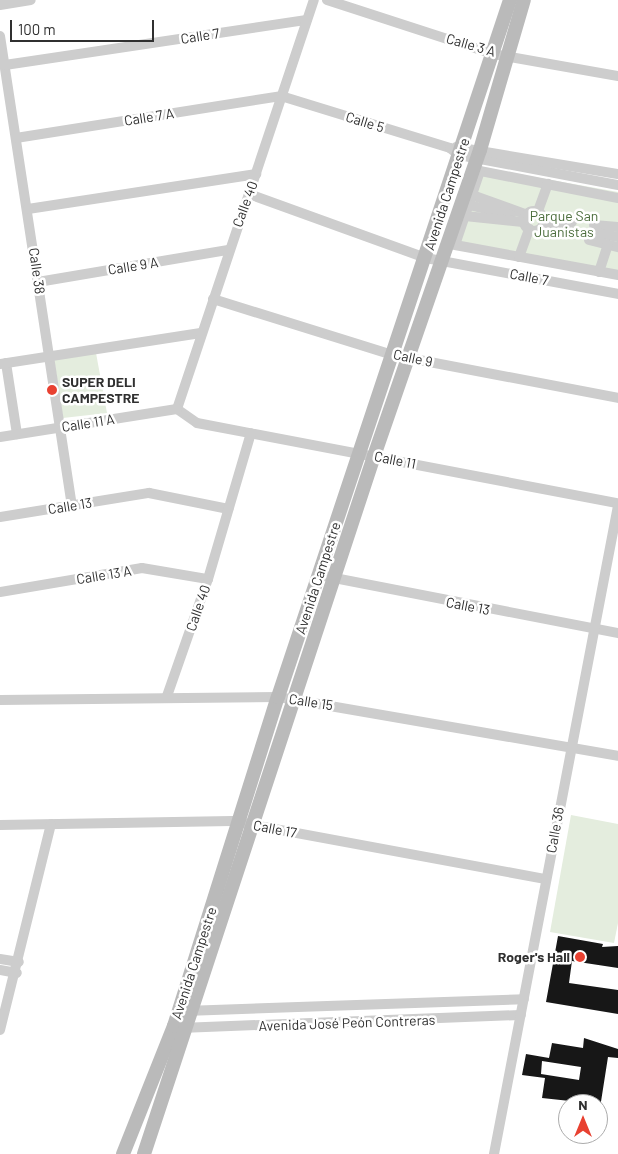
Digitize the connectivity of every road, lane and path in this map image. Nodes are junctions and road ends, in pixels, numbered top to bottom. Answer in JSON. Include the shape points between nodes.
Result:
{"nodes":[{"id":1,"x":31,"y":0,"type":"edge"},
{"id":2,"x":314,"y":0,"type":"edge"},
{"id":3,"x":327,"y":0,"type":"edge"},
{"id":4,"x":510,"y":0,"type":"edge"},
{"id":5,"x":524,"y":0,"type":"edge"},
{"id":6,"x":0,"y":5,"type":"edge"},
{"id":7,"x":307,"y":20,"type":"junction"},
{"id":8,"x":0,"y":36,"type":"edge"},
{"id":9,"x":500,"y":54,"type":"junction"},
{"id":10,"x":5,"y":65,"type":"junction"},
{"id":11,"x":618,"y":76,"type":"edge"},
{"id":12,"x":281,"y":96,"type":"junction"},
{"id":13,"x":16,"y":138,"type":"junction"},
{"id":14,"x":457,"y":150,"type":"junction"},
{"id":15,"x":478,"y":154,"type":"junction"},
{"id":16,"x":256,"y":174,"type":"junction"},
{"id":17,"x":618,"y":174,"type":"edge"},
{"id":18,"x":545,"y":183,"type":"junction"},
{"id":19,"x":618,"y":185,"type":"edge"},
{"id":20,"x":249,"y":194,"type":"junction"},
{"id":21,"x":618,"y":198,"type":"edge"},
{"id":22,"x":469,"y":205,"type":"junction"},
{"id":23,"x":28,"y":209,"type":"junction"},
{"id":24,"x":618,"y":216,"type":"edge"},
{"id":25,"x":533,"y":220,"type":"junction"},
{"id":26,"x":570,"y":228,"type":"dead end"},
{"id":27,"x":617,"y":228,"type":"edge"},
{"id":28,"x":592,"y":232,"type":"junction"},
{"id":29,"x":618,"y":237,"type":"edge"},
{"id":30,"x":615,"y":245,"type":"edge"},
{"id":31,"x":228,"y":250,"type":"junction"},
{"id":32,"x":427,"y":253,"type":"junction"},
{"id":33,"x":443,"y":255,"type":"junction"},
{"id":34,"x":522,"y":257,"type":"junction"},
{"id":35,"x":599,"y":272,"type":"junction"},
{"id":36,"x":618,"y":275,"type":"edge"},
{"id":37,"x":618,"y":280,"type":"edge"},
{"id":38,"x":38,"y":282,"type":"junction"},
{"id":39,"x":618,"y":294,"type":"edge"},
{"id":40,"x":214,"y":300,"type":"junction"},
{"id":41,"x":201,"y":333,"type":"junction"},
{"id":42,"x":393,"y":354,"type":"junction"},
{"id":43,"x":50,"y":355,"type":"junction"},
{"id":44,"x":409,"y":358,"type":"junction"},
{"id":45,"x":3,"y":363,"type":"edge"},
{"id":46,"x":618,"y":398,"type":"edge"},
{"id":47,"x":177,"y":409,"type":"junction"},
{"id":48,"x":61,"y":427,"type":"junction"},
{"id":49,"x":250,"y":433,"type":"junction"},
{"id":50,"x":16,"y":434,"type":"junction"},
{"id":51,"x":0,"y":437,"type":"edge"},
{"id":52,"x":358,"y":453,"type":"junction"},
{"id":53,"x":374,"y":456,"type":"junction"},
{"id":54,"x":618,"y":504,"type":"edge"},
{"id":55,"x":72,"y":505,"type":"junction"},
{"id":56,"x":228,"y":509,"type":"junction"},
{"id":57,"x":0,"y":517,"type":"edge"},
{"id":58,"x":320,"y":576,"type":"junction"},
{"id":59,"x":208,"y":579,"type":"junction"},
{"id":60,"x":333,"y":580,"type":"junction"},
{"id":61,"x":0,"y":592,"type":"edge"},
{"id":62,"x":594,"y":629,"type":"junction"},
{"id":63,"x":618,"y":633,"type":"edge"},
{"id":64,"x":167,"y":696,"type":"junction"},
{"id":65,"x":278,"y":697,"type":"junction"},
{"id":66,"x":295,"y":699,"type":"junction"},
{"id":67,"x":0,"y":700,"type":"edge"},
{"id":68,"x":570,"y":747,"type":"junction"},
{"id":69,"x":618,"y":756,"type":"edge"},
{"id":70,"x":51,"y":824,"type":"junction"},
{"id":71,"x":246,"y":824,"type":"junction"},
{"id":72,"x":0,"y":825,"type":"edge"},
{"id":73,"x":546,"y":879,"type":"junction"},
{"id":74,"x":0,"y":959,"type":"edge"},
{"id":75,"x":18,"y":967,"type":"junction"},
{"id":76,"x":0,"y":970,"type":"edge"},
{"id":77,"x":524,"y":999,"type":"junction"},
{"id":78,"x":357,"y":1007,"type":"junction"},
{"id":79,"x":185,"y":1011,"type":"junction"},
{"id":80,"x":521,"y":1016,"type":"junction"},
{"id":81,"x":357,"y":1023,"type":"junction"},
{"id":82,"x":179,"y":1027,"type":"junction"},
{"id":83,"x":0,"y":1030,"type":"edge"},
{"id":84,"x":123,"y":1154,"type":"edge"},
{"id":85,"x":144,"y":1154,"type":"edge"},
{"id":86,"x":494,"y":1154,"type":"edge"}],
"edges":[{"from":1,"to":6,"type":"street"},
{"from":2,"to":7,"type":"street","name":"Calle 40"},
{"from":3,"to":9,"type":"street","name":"Calle 3 A"},
{"from":4,"to":9,"type":"street","name":"Avenida Campestre"},
{"from":5,"to":9,"type":"street","name":"Avenida Campestre"},
{"from":7,"to":10,"type":"street","name":"Calle 7"},
{"from":7,"to":12,"type":"street","name":"Calle 40"},
{"from":8,"to":10,"type":"street","name":"Calle 38"},
{"from":9,"to":11,"type":"street","name":"Calle 3 A"},
{"from":9,"to":14,"type":"street","name":"Avenida Campestre"},
{"from":9,"to":15,"type":"street","name":"Avenida Campestre"},
{"from":10,"to":13,"type":"street","name":"Calle 38"},
{"from":12,"to":13,"type":"street","name":"Calle 7 A"},
{"from":12,"to":14,"type":"street","name":"Calle 5"},
{"from":12,"to":16,"type":"street","name":"Calle 40"},
{"from":13,"to":23,"type":"street","name":"Calle 38"},
{"from":14,"to":15,"type":"street","name":"Calle 5"},
{"from":14,"to":32,"type":"street","name":"Avenida Campestre"},
{"from":15,"to":17,"type":"street","name":"Calle 5"},
{"from":15,"to":19,"type":"street","name":"Calle 5"},
{"from":15,"to":33,"type":"street","name":"Avenida Campestre"},
{"from":16,"to":20,"type":"street","name":"Calle 40"},
{"from":16,"to":23,"type":"street"},
{"from":18,"to":21,"type":"street"},
{"from":18,"to":22,"type":"street","via":[[480,171]]},
{"from":18,"to":25,"type":"street"},
{"from":20,"to":31,"type":"street","name":"Calle 40"},
{"from":20,"to":32,"type":"street","name":"Calle 7"},
{"from":22,"to":25,"type":"street"},
{"from":22,"to":25,"type":"street"},
{"from":22,"to":34,"type":"street","via":[[455,245]]},
{"from":23,"to":38,"type":"street","name":"Calle 38"},
{"from":24,"to":27,"type":"street"},
{"from":25,"to":26,"type":"street"},
{"from":25,"to":34,"type":"street"},
{"from":27,"to":28,"type":"street"},
{"from":28,"to":29,"type":"street"},
{"from":28,"to":30,"type":"street"},
{"from":30,"to":35,"type":"street"},
{"from":31,"to":38,"type":"street","name":"Calle 9 A"},
{"from":31,"to":40,"type":"street","name":"Calle 40"},
{"from":32,"to":33,"type":"street","name":"Calle 7"},
{"from":32,"to":42,"type":"street","name":"Avenida Campestre"},
{"from":33,"to":37,"type":"street","name":"Calle 7"},
{"from":33,"to":39,"type":"street","name":"Calle 7"},
{"from":33,"to":44,"type":"street","name":"Avenida Campestre"},
{"from":34,"to":35,"type":"street"},
{"from":35,"to":36,"type":"street"},
{"from":38,"to":43,"type":"street","name":"Calle 38"},
{"from":40,"to":41,"type":"street","name":"Calle 40"},
{"from":40,"to":42,"type":"street","name":"Calle 9"},
{"from":41,"to":43,"type":"street"},
{"from":41,"to":47,"type":"street","name":"Calle 40"},
{"from":42,"to":44,"type":"street","name":"Calle 9"},
{"from":42,"to":52,"type":"street","name":"Avenida Campestre"},
{"from":43,"to":45,"type":"street"},
{"from":43,"to":48,"type":"street","name":"Calle 38"},
{"from":44,"to":46,"type":"street","name":"Calle 9"},
{"from":44,"to":53,"type":"street","name":"Avenida Campestre"},
{"from":45,"to":50,"type":"street"},
{"from":47,"to":48,"type":"street","name":"Calle 11 A"},
{"from":47,"to":49,"type":"street","name":"Calle 11","via":[[197,422]]},
{"from":48,"to":50,"type":"street","name":"Calle 11 A"},
{"from":48,"to":55,"type":"street","name":"Calle 38"},
{"from":49,"to":52,"type":"street","name":"Calle 11"},
{"from":49,"to":56,"type":"street","name":"Calle 40"},
{"from":50,"to":51,"type":"street","name":"Calle 11 A"},
{"from":52,"to":53,"type":"street","name":"Calle 11"},
{"from":52,"to":58,"type":"street","name":"Avenida Campestre"},
{"from":53,"to":54,"type":"street","name":"Calle 11"},
{"from":53,"to":60,"type":"street","name":"Avenida Campestre"},
{"from":54,"to":62,"type":"street","name":"Calle 36"},
{"from":55,"to":56,"type":"street","name":"Calle 13","via":[[149,493]]},
{"from":55,"to":57,"type":"street","name":"Calle 13"},
{"from":56,"to":59,"type":"street","name":"Calle 40"},
{"from":58,"to":60,"type":"street","name":"Calle 13"},
{"from":58,"to":65,"type":"street","name":"Avenida Campestre"},
{"from":59,"to":61,"type":"street","name":"Calle 13 A","via":[[142,568]]},
{"from":59,"to":64,"type":"street","name":"Calle 40"},
{"from":60,"to":62,"type":"street","name":"Calle 13"},
{"from":60,"to":66,"type":"street","name":"Avenida Campestre"},
{"from":62,"to":63,"type":"street","name":"Calle 13"},
{"from":62,"to":68,"type":"street","name":"Calle 36"},
{"from":64,"to":65,"type":"street","name":"Calle 15"},
{"from":64,"to":67,"type":"street","name":"Calle 15"},
{"from":65,"to":66,"type":"street","name":"Calle 15"},
{"from":65,"to":71,"type":"street","name":"Avenida Campestre"},
{"from":66,"to":68,"type":"street","name":"Calle 15"},
{"from":66,"to":71,"type":"street","name":"Avenida Campestre"},
{"from":68,"to":69,"type":"street","name":"Calle 15"},
{"from":68,"to":73,"type":"street","name":"Calle 36"},
{"from":70,"to":71,"type":"street","name":"Calle 17"},
{"from":70,"to":72,"type":"street","name":"Calle 17"},
{"from":70,"to":75,"type":"street"},
{"from":71,"to":73,"type":"street","name":"Calle 17"},
{"from":71,"to":79,"type":"street","name":"Avenida Campestre"},
{"from":73,"to":77,"type":"street","name":"Calle 36"},
{"from":74,"to":75,"type":"street"},
{"from":75,"to":76,"type":"street"},
{"from":75,"to":83,"type":"street"},
{"from":77,"to":78,"type":"street","name":"Avenida José Peón Contreras"},
{"from":77,"to":80,"type":"street","name":"Calle 36"},
{"from":78,"to":79,"type":"street","name":"Avenida José Peón Contreras"},
{"from":78,"to":81,"type":"street"},
{"from":79,"to":82,"type":"street","name":"Avenida Campestre"},
{"from":80,"to":81,"type":"street","name":"Avenida José Peón Contreras"},
{"from":80,"to":86,"type":"street","name":"Calle 36"},
{"from":81,"to":82,"type":"street","name":"Avenida José Peón Contreras"},
{"from":82,"to":84,"type":"street","name":"Avenida Campestre"},
{"from":82,"to":85,"type":"street","name":"Avenida Campestre"}]}
